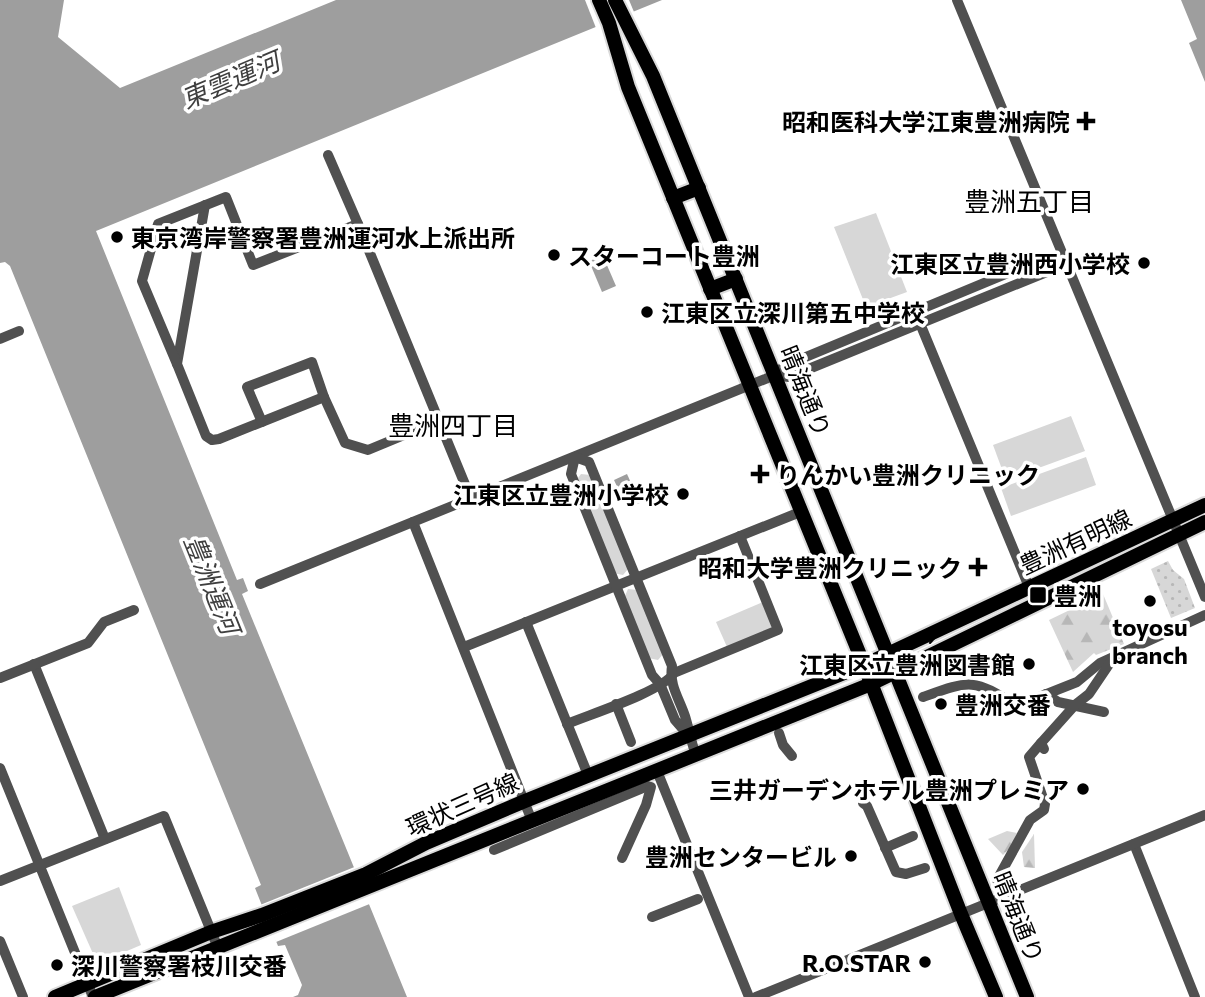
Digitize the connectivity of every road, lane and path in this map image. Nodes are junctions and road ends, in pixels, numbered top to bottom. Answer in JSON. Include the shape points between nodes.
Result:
{"nodes":[{"id":1,"x":599,"y":0,"type":"edge"},
{"id":2,"x":615,"y":0,"type":"edge"},
{"id":3,"x":957,"y":0,"type":"edge"},
{"id":4,"x":615,"y":20,"type":"junction"},
{"id":5,"x":328,"y":155,"type":"dead end"},
{"id":6,"x":699,"y":188,"type":"junction"},
{"id":7,"x":673,"y":198,"type":"junction"},
{"id":8,"x":205,"y":205,"type":"junction"},
{"id":9,"x":358,"y":224,"type":"junction"},
{"id":10,"x":1064,"y":257,"type":"junction"},
{"id":11,"x":736,"y":279,"type":"junction"},
{"id":12,"x":709,"y":289,"type":"junction"},
{"id":13,"x":915,"y":312,"type":"junction"},
{"id":14,"x":921,"y":325,"type":"junction"},
{"id":15,"x":19,"y":331,"type":"dead end"},
{"id":16,"x":0,"y":339,"type":"edge"},
{"id":17,"x":177,"y":364,"type":"junction"},
{"id":18,"x":775,"y":375,"type":"junction"},
{"id":19,"x":749,"y":386,"type":"junction"},
{"id":20,"x":324,"y":397,"type":"junction"},
{"id":21,"x":439,"y":421,"type":"junction"},
{"id":22,"x":262,"y":422,"type":"junction"},
{"id":23,"x":575,"y":457,"type":"junction"},
{"id":24,"x":471,"y":499,"type":"junction"},
{"id":25,"x":1205,"y":505,"type":"edge"},
{"id":26,"x":800,"y":512,"type":"junction"},
{"id":27,"x":1173,"y":520,"type":"junction"},
{"id":28,"x":413,"y":522,"type":"junction"},
{"id":29,"x":1205,"y":522,"type":"edge"},
{"id":30,"x":1179,"y":535,"type":"junction"},
{"id":31,"x":740,"y":536,"type":"junction"},
{"id":32,"x":636,"y":578,"type":"junction"},
{"id":33,"x":260,"y":584,"type":"dead end"},
{"id":34,"x":616,"y":586,"type":"junction"},
{"id":35,"x":1029,"y":587,"type":"junction"},
{"id":36,"x":1205,"y":597,"type":"edge"},
{"id":37,"x":134,"y":610,"type":"dead end"},
{"id":38,"x":1205,"y":615,"type":"edge"},
{"id":39,"x":526,"y":622,"type":"junction"},
{"id":40,"x":464,"y":647,"type":"junction"},
{"id":41,"x":888,"y":654,"type":"junction"},
{"id":42,"x":34,"y":664,"type":"junction"},
{"id":43,"x":864,"y":665,"type":"junction"},
{"id":44,"x":1102,"y":668,"type":"junction"},
{"id":45,"x":896,"y":673,"type":"junction"},
{"id":46,"x":0,"y":678,"type":"edge"},
{"id":47,"x":665,"y":682,"type":"junction"},
{"id":48,"x":1077,"y":682,"type":"junction"},
{"id":49,"x":871,"y":684,"type":"junction"},
{"id":50,"x":1046,"y":694,"type":"junction"},
{"id":51,"x":1089,"y":694,"type":"junction"},
{"id":52,"x":923,"y":697,"type":"dead end"},
{"id":53,"x":616,"y":704,"type":"junction"},
{"id":54,"x":1075,"y":705,"type":"junction"},
{"id":55,"x":567,"y":724,"type":"junction"},
{"id":56,"x":779,"y":733,"type":"dead end"},
{"id":57,"x":688,"y":735,"type":"junction"},
{"id":58,"x":631,"y":742,"type":"dead end"},
{"id":59,"x":696,"y":755,"type":"junction"},
{"id":60,"x":792,"y":756,"type":"dead end"},
{"id":61,"x":0,"y":768,"type":"edge"},
{"id":62,"x":657,"y":771,"type":"junction"},
{"id":63,"x":588,"y":775,"type":"junction"},
{"id":64,"x":525,"y":801,"type":"junction"},
{"id":65,"x":863,"y":803,"type":"dead end"},
{"id":66,"x":1205,"y":814,"type":"edge"},
{"id":67,"x":532,"y":821,"type":"junction"},
{"id":68,"x":913,"y":836,"type":"dead end"},
{"id":69,"x":105,"y":839,"type":"junction"},
{"id":70,"x":1134,"y":844,"type":"junction"},
{"id":71,"x":885,"y":848,"type":"junction"},
{"id":72,"x":494,"y":849,"type":"dead end"},
{"id":73,"x":622,"y":858,"type":"dead end"},
{"id":74,"x":39,"y":865,"type":"junction"},
{"id":75,"x":925,"y":867,"type":"dead end"},
{"id":76,"x":369,"y":880,"type":"junction"},
{"id":77,"x":997,"y":880,"type":"dead end"},
{"id":78,"x":0,"y":881,"type":"edge"},
{"id":79,"x":698,"y":899,"type":"dead end"},
{"id":80,"x":988,"y":902,"type":"junction"},
{"id":81,"x":961,"y":914,"type":"junction"},
{"id":82,"x":652,"y":917,"type":"dead end"},
{"id":83,"x":265,"y":921,"type":"junction"},
{"id":84,"x":211,"y":932,"type":"junction"},
{"id":85,"x":0,"y":941,"type":"edge"},
{"id":86,"x":218,"y":948,"type":"junction"},
{"id":87,"x":92,"y":992,"type":"edge"},
{"id":88,"x":23,"y":997,"type":"edge"},
{"id":89,"x":55,"y":997,"type":"edge"},
{"id":90,"x":749,"y":997,"type":"edge"},
{"id":91,"x":756,"y":997,"type":"edge"},
{"id":92,"x":996,"y":997,"type":"edge"},
{"id":93,"x":1027,"y":997,"type":"edge"},
{"id":94,"x":1195,"y":997,"type":"edge"}],
"edges":[{"from":1,"to":4,"type":"main road","name":"晴海通り"},
{"from":2,"to":4,"type":"main road","name":"晴海通り"},
{"from":3,"to":10,"type":"street"},
{"from":4,"to":6,"type":"main road","name":"晴海通り","via":[[653,76]]},
{"from":4,"to":7,"type":"main road","name":"晴海通り","via":[[628,87]]},
{"from":5,"to":9,"type":"street"},
{"from":6,"to":7,"type":"main road"},
{"from":6,"to":11,"type":"main road","name":"晴海通り"},
{"from":7,"to":12,"type":"main road","name":"晴海通り"},
{"from":8,"to":9,"type":"street","via":[[226,197],[253,265]]},
{"from":8,"to":17,"type":"street"},
{"from":8,"to":17,"type":"street","via":[[158,224],[142,281]]},
{"from":9,"to":21,"type":"street"},
{"from":10,"to":13,"type":"street","via":[[1049,256]]},
{"from":10,"to":14,"type":"street","via":[[1054,269]]},
{"from":10,"to":27,"type":"street"},
{"from":11,"to":12,"type":"main road"},
{"from":11,"to":18,"type":"main road","name":"晴海通り"},
{"from":12,"to":19,"type":"main road","name":"晴海通り"},
{"from":13,"to":14,"type":"street"},
{"from":13,"to":18,"type":"street","via":[[784,366]]},
{"from":14,"to":18,"type":"street","via":[[789,377]]},
{"from":14,"to":35,"type":"street"},
{"from":15,"to":16,"type":"street"},
{"from":17,"to":22,"type":"street","via":[[206,436],[219,439]]},
{"from":18,"to":19,"type":"street"},
{"from":18,"to":41,"type":"main road","name":"晴海通り"},
{"from":19,"to":23,"type":"street"},
{"from":19,"to":26,"type":"main road","name":"晴海通り"},
{"from":20,"to":21,"type":"street","via":[[345,443],[368,450]]},
{"from":20,"to":22,"type":"street"},
{"from":20,"to":22,"type":"street","via":[[312,362],[247,387]]},
{"from":21,"to":24,"type":"street"},
{"from":23,"to":24,"type":"street"},
{"from":23,"to":32,"type":"street","via":[[589,461]]},
{"from":23,"to":34,"type":"street","via":[[571,474]]},
{"from":24,"to":28,"type":"street"},
{"from":25,"to":27,"type":"main road","name":"豊洲有明線"},
{"from":26,"to":31,"type":"street"},
{"from":26,"to":43,"type":"main road","name":"晴海通り"},
{"from":27,"to":30,"type":"street"},
{"from":27,"to":35,"type":"main road","name":"豊洲有明線"},
{"from":28,"to":33,"type":"street"},
{"from":28,"to":40,"type":"street"},
{"from":29,"to":30,"type":"main road","name":"豊洲有明線"},
{"from":30,"to":36,"type":"street"},
{"from":30,"to":45,"type":"main road","name":"豊洲有明線"},
{"from":31,"to":32,"type":"street"},
{"from":31,"to":47,"type":"street","via":[[778,630],[674,673]]},
{"from":32,"to":34,"type":"street"},
{"from":32,"to":47,"type":"street","via":[[672,666]]},
{"from":34,"to":39,"type":"street"},
{"from":34,"to":47,"type":"street","via":[[652,675]]},
{"from":35,"to":41,"type":"main road","name":"豊洲有明線"},
{"from":37,"to":42,"type":"street","via":[[104,622],[88,643]]},
{"from":38,"to":44,"type":"street","via":[[1138,644]]},
{"from":39,"to":40,"type":"street"},
{"from":39,"to":55,"type":"street"},
{"from":40,"to":64,"type":"street"},
{"from":41,"to":43,"type":"main road","name":"環状三号線"},
{"from":41,"to":45,"type":"main road","name":"晴海通り"},
{"from":42,"to":46,"type":"street"},
{"from":42,"to":69,"type":"street"},
{"from":43,"to":49,"type":"main road","name":"晴海通り"},
{"from":43,"to":57,"type":"main road","name":"環状三号線"},
{"from":44,"to":48,"type":"street"},
{"from":44,"to":51,"type":"street"},
{"from":45,"to":49,"type":"main road","name":"環状三号線"},
{"from":45,"to":80,"type":"main road","name":"晴海通り"},
{"from":47,"to":53,"type":"street"},
{"from":47,"to":57,"type":"street","via":[[685,716]]},
{"from":48,"to":50,"type":"street"},
{"from":48,"to":51,"type":"street"},
{"from":49,"to":59,"type":"main road","name":"環状三号線"},
{"from":49,"to":81,"type":"main road","name":"晴海通り"},
{"from":50,"to":52,"type":"street","via":[[1016,706],[989,688],[964,683]]},
{"from":50,"to":54,"type":"street"},
{"from":51,"to":54,"type":"street"},
{"from":51,"to":54,"type":"street","via":[[1104,712]]},
{"from":53,"to":55,"type":"street"},
{"from":53,"to":58,"type":"street"},
{"from":54,"to":77,"type":"street","via":[[1030,757],[1044,810],[1030,820]]},
{"from":55,"to":63,"type":"street"},
{"from":56,"to":60,"type":"street"},
{"from":57,"to":59,"type":"street"},
{"from":57,"to":63,"type":"main road","name":"環状三号線"},
{"from":59,"to":62,"type":"main road","name":"環状三号線"},
{"from":61,"to":74,"type":"street"},
{"from":62,"to":67,"type":"main road","name":"環状三号線"},
{"from":62,"to":90,"type":"street"},
{"from":63,"to":64,"type":"main road","name":"環状三号線"},
{"from":64,"to":67,"type":"street"},
{"from":64,"to":76,"type":"main road","name":"環状三号線","via":[[426,843]]},
{"from":65,"to":71,"type":"street"},
{"from":66,"to":70,"type":"street"},
{"from":67,"to":76,"type":"main road","name":"環状三号線"},
{"from":68,"to":71,"type":"street"},
{"from":69,"to":74,"type":"street"},
{"from":69,"to":84,"type":"street","via":[[164,816]]},
{"from":70,"to":80,"type":"street"},
{"from":70,"to":94,"type":"street"},
{"from":71,"to":75,"type":"street","via":[[896,872],[906,874]]},
{"from":72,"to":73,"type":"street","via":[[650,787]]},
{"from":74,"to":78,"type":"street"},
{"from":74,"to":87,"type":"street"},
{"from":76,"to":83,"type":"main road","name":"環状三号線"},
{"from":79,"to":82,"type":"street"},
{"from":80,"to":81,"type":"street"},
{"from":80,"to":93,"type":"main road","name":"晴海通り"},
{"from":81,"to":91,"type":"street"},
{"from":81,"to":92,"type":"main road","name":"晴海通り"},
{"from":83,"to":84,"type":"main road","name":"環状三号線"},
{"from":83,"to":86,"type":"main road","name":"環状三号線"},
{"from":84,"to":86,"type":"street"},
{"from":84,"to":87,"type":"main road","name":"環状三号線"},
{"from":85,"to":88,"type":"street"},
{"from":86,"to":87,"type":"main road","name":"環状三号線"},
{"from":87,"to":89,"type":"main road","name":"環状三号線"}]}
